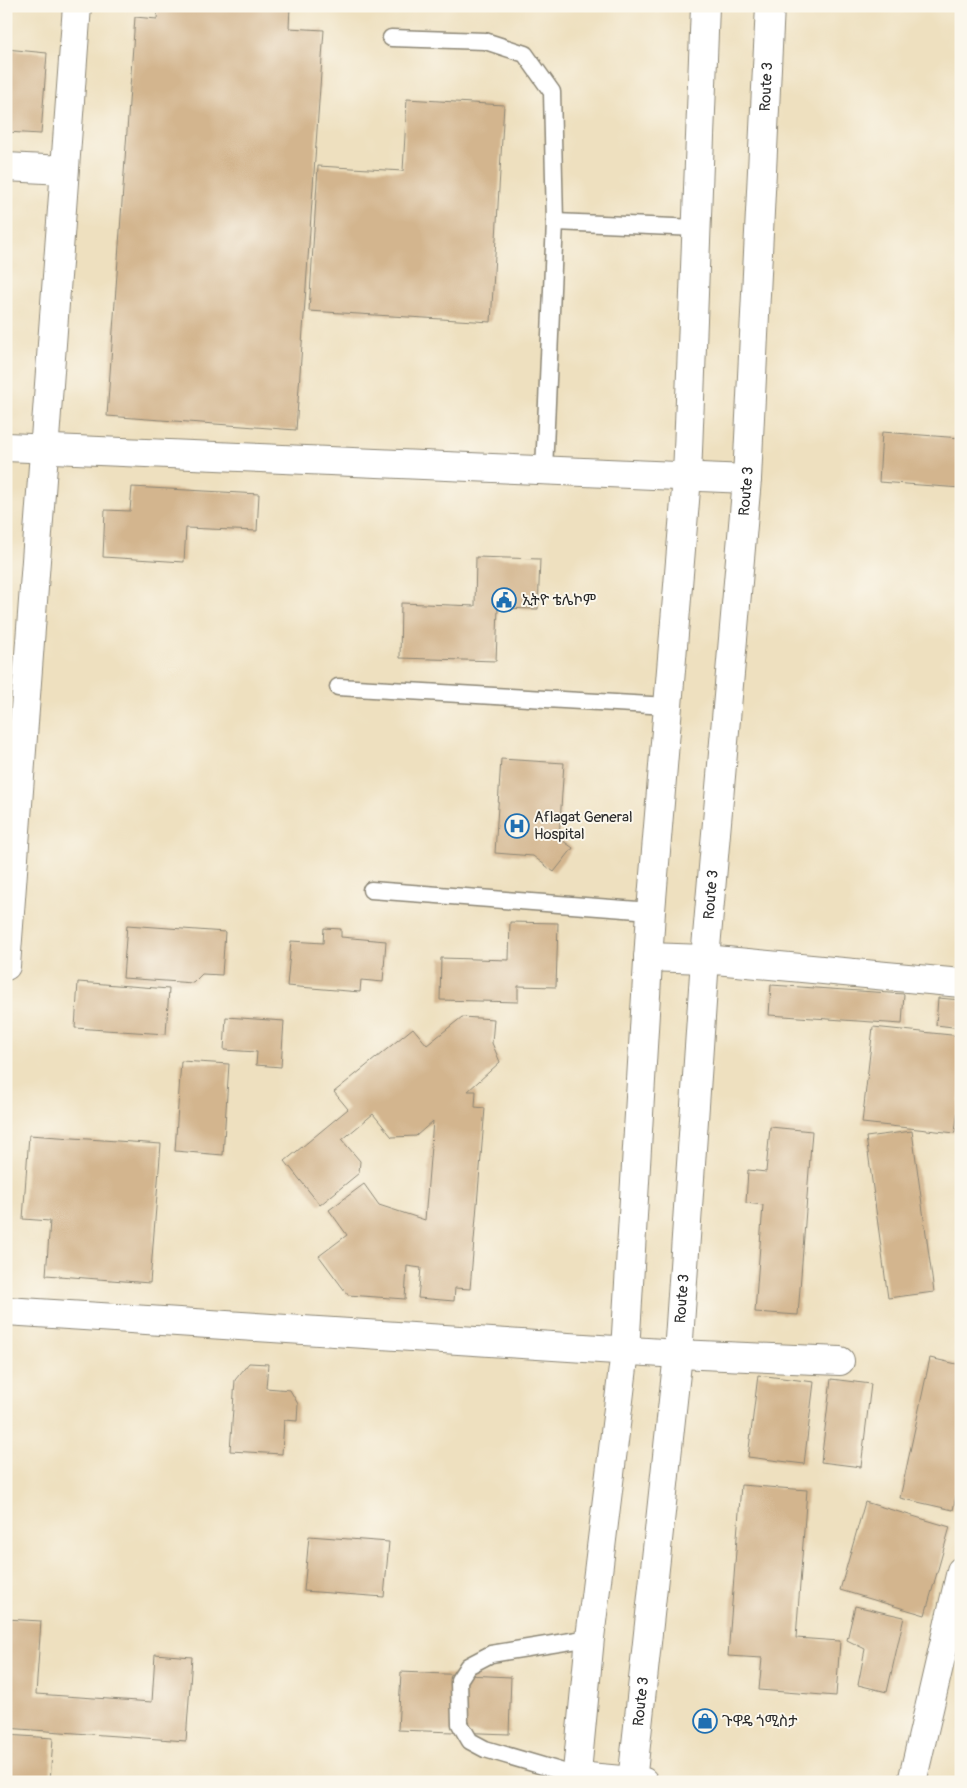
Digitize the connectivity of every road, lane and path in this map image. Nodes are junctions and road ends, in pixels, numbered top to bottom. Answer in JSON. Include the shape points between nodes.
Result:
{"nodes":[{"id":1,"x":76,"y":6,"type":"edge"},
{"id":2,"x":706,"y":6,"type":"edge"},
{"id":3,"x":770,"y":6,"type":"edge"},
{"id":4,"x":391,"y":38,"type":"dead end"},
{"id":5,"x":6,"y":166,"type":"edge"},
{"id":6,"x":64,"y":170,"type":"junction"},
{"id":7,"x":555,"y":222,"type":"junction"},
{"id":8,"x":697,"y":228,"type":"junction"},
{"id":9,"x":6,"y":447,"type":"edge"},
{"id":10,"x":44,"y":449,"type":"junction"},
{"id":11,"x":544,"y":470,"type":"junction"},
{"id":12,"x":687,"y":477,"type":"junction"},
{"id":13,"x":747,"y":479,"type":"junction"},
{"id":14,"x":338,"y":687,"type":"dead end"},
{"id":15,"x":668,"y":706,"type":"junction"},
{"id":16,"x":15,"y":721,"type":"edge"},
{"id":17,"x":372,"y":890,"type":"dead end"},
{"id":18,"x":651,"y":911,"type":"junction"},
{"id":19,"x":648,"y":957,"type":"junction"},
{"id":20,"x":706,"y":958,"type":"junction"},
{"id":21,"x":6,"y":966,"type":"edge"},
{"id":22,"x":961,"y":983,"type":"edge"},
{"id":23,"x":6,"y":1311,"type":"edge"},
{"id":24,"x":624,"y":1351,"type":"junction"},
{"id":25,"x":678,"y":1354,"type":"junction"},
{"id":26,"x":840,"y":1361,"type":"dead end"},
{"id":27,"x":961,"y":1571,"type":"edge"},
{"id":28,"x":590,"y":1638,"type":"junction"},
{"id":29,"x":576,"y":1779,"type":"edge"},
{"id":30,"x":632,"y":1782,"type":"edge"},
{"id":31,"x":644,"y":1782,"type":"edge"},
{"id":32,"x":912,"y":1782,"type":"edge"}],
"edges":[{"from":1,"to":6,"type":"main road"},
{"from":2,"to":8,"type":"main road"},
{"from":3,"to":13,"type":"main road","name":"Route 3"},
{"from":4,"to":7,"type":"lane","via":[[485,41],[525,54],[552,92]]},
{"from":5,"to":6,"type":"main road"},
{"from":6,"to":10,"type":"main road"},
{"from":7,"to":8,"type":"lane"},
{"from":7,"to":11,"type":"lane"},
{"from":8,"to":12,"type":"main road"},
{"from":9,"to":10,"type":"main road"},
{"from":10,"to":11,"type":"main road"},
{"from":10,"to":16,"type":"main road"},
{"from":11,"to":12,"type":"main road"},
{"from":12,"to":13,"type":"main road"},
{"from":12,"to":15,"type":"main road"},
{"from":13,"to":20,"type":"main road","name":"Route 3"},
{"from":14,"to":15,"type":"lane"},
{"from":15,"to":18,"type":"main road"},
{"from":16,"to":21,"type":"main road"},
{"from":17,"to":18,"type":"lane"},
{"from":18,"to":19,"type":"main road"},
{"from":19,"to":20,"type":"main road"},
{"from":19,"to":24,"type":"main road"},
{"from":20,"to":22,"type":"main road"},
{"from":20,"to":25,"type":"main road","name":"Route 3"},
{"from":23,"to":24,"type":"main road"},
{"from":24,"to":25,"type":"main road"},
{"from":24,"to":28,"type":"main road"},
{"from":25,"to":26,"type":"main road"},
{"from":25,"to":30,"type":"main road","name":"Route 3"},
{"from":27,"to":32,"type":"main road"},
{"from":28,"to":29,"type":"main road"},
{"from":28,"to":29,"type":"lane","via":[[491,1654],[468,1666],[459,1680],[460,1724],[470,1741]]},
{"from":29,"to":30,"type":"main road"},
{"from":30,"to":31,"type":"main road"}]}
